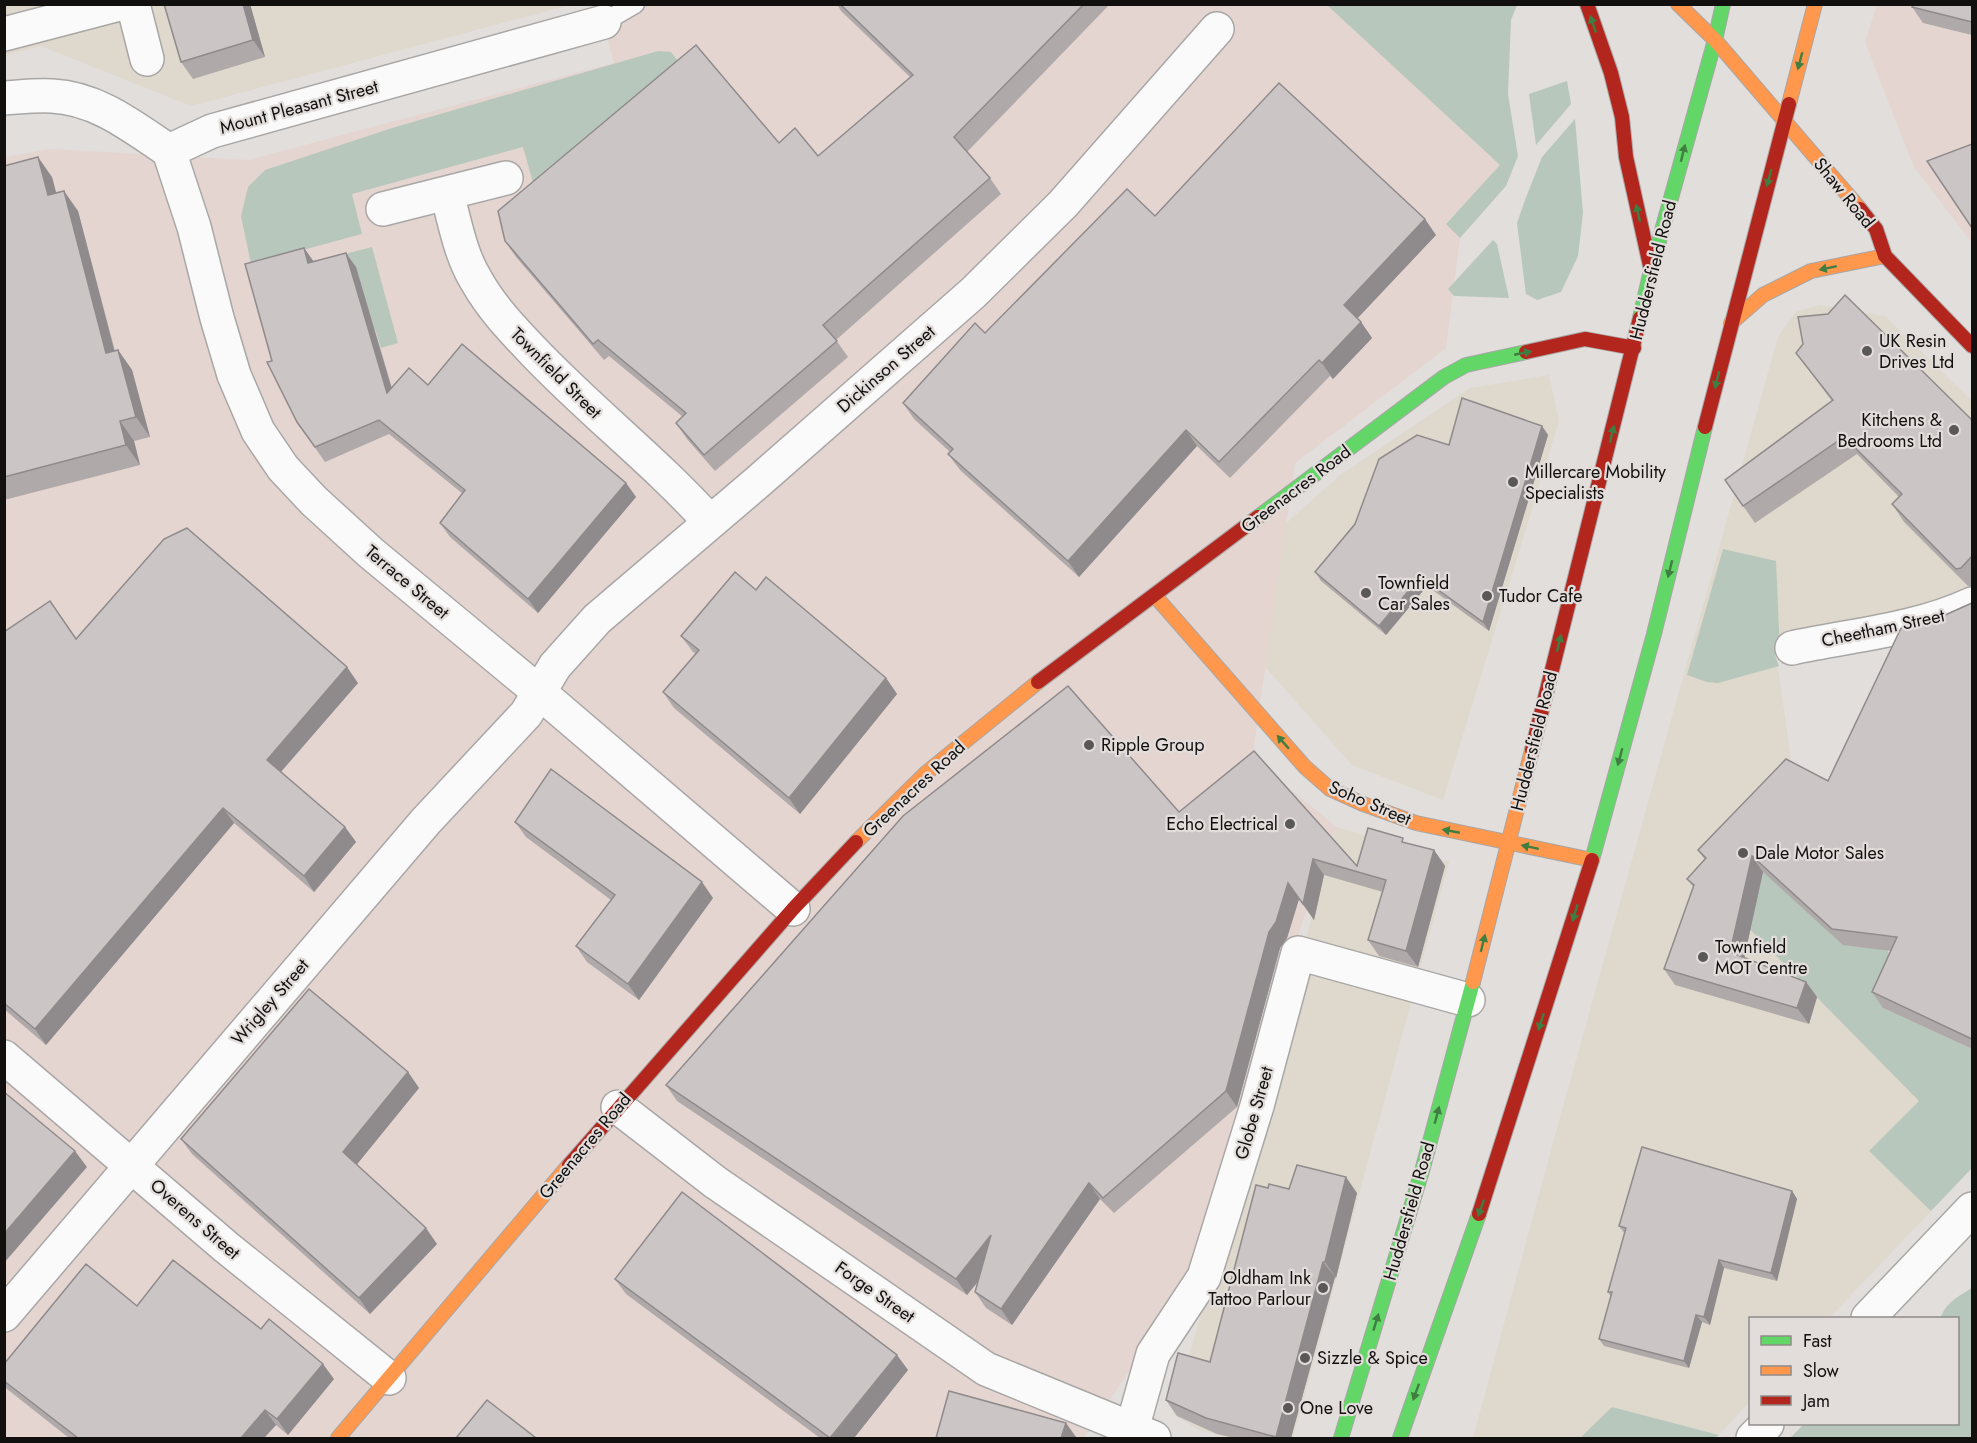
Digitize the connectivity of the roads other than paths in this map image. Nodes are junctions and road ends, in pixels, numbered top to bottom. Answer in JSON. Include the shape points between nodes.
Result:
{"nodes":[{"id":1,"x":119,"y":4,"type":"edge"},
{"id":2,"x":133,"y":4,"type":"edge"},
{"id":3,"x":635,"y":4,"type":"edge"},
{"id":4,"x":1587,"y":4,"type":"edge"},
{"id":5,"x":1678,"y":4,"type":"edge"},
{"id":6,"x":1723,"y":4,"type":"edge"},
{"id":7,"x":1815,"y":4,"type":"edge"},
{"id":8,"x":604,"y":22,"type":"joint"},
{"id":9,"x":1217,"y":29,"type":"dead end"},
{"id":10,"x":4,"y":34,"type":"edge"},
{"id":11,"x":1715,"y":40,"type":"junction"},
{"id":12,"x":147,"y":58,"type":"dead end"},
{"id":13,"x":4,"y":98,"type":"edge"},
{"id":14,"x":1784,"y":121,"type":"junction"},
{"id":15,"x":169,"y":151,"type":"junction"},
{"id":16,"x":506,"y":178,"type":"dead end"},
{"id":17,"x":447,"y":194,"type":"junction"},
{"id":18,"x":383,"y":209,"type":"dead end"},
{"id":19,"x":1886,"y":256,"type":"junction"},
{"id":20,"x":1651,"y":270,"type":"junction"},
{"id":21,"x":1731,"y":323,"type":"junction"},
{"id":22,"x":1972,"y":346,"type":"edge"},
{"id":23,"x":1634,"y":348,"type":"junction"},
{"id":24,"x":710,"y":522,"type":"junction"},
{"id":25,"x":1155,"y":596,"type":"junction"},
{"id":26,"x":1972,"y":604,"type":"edge"},
{"id":27,"x":1792,"y":648,"type":"dead end"},
{"id":28,"x":538,"y":692,"type":"junction"},
{"id":29,"x":1508,"y":842,"type":"junction"},
{"id":30,"x":1592,"y":860,"type":"junction"},
{"id":31,"x":793,"y":909,"type":"junction"},
{"id":32,"x":1468,"y":1000,"type":"junction"},
{"id":33,"x":4,"y":1057,"type":"edge"},
{"id":34,"x":618,"y":1107,"type":"junction"},
{"id":35,"x":132,"y":1166,"type":"junction"},
{"id":36,"x":1972,"y":1209,"type":"edge"},
{"id":37,"x":4,"y":1315,"type":"edge"},
{"id":38,"x":1869,"y":1317,"type":"edge"},
{"id":39,"x":389,"y":1378,"type":"junction"},
{"id":40,"x":1766,"y":1425,"type":"edge"},
{"id":41,"x":1143,"y":1434,"type":"edge"},
{"id":42,"x":338,"y":1438,"type":"edge"},
{"id":43,"x":1341,"y":1438,"type":"edge"},
{"id":44,"x":1400,"y":1438,"type":"edge"},
{"id":45,"x":1753,"y":1438,"type":"edge"}],
"edges":[{"from":1,"to":10,"type":"street"},
{"from":2,"to":12,"type":"street"},
{"from":3,"to":8,"type":"lane"},
{"from":20,"to":4,"type":"main road","one_way":true,"via":[[1626,157],[1622,117]]},
{"from":5,"to":11,"type":"main road","name":"Shaw Road"},
{"from":6,"to":11,"type":"main road","name":"Huddersfield Road"},
{"from":7,"to":14,"type":"main road","one_way":true},
{"from":8,"to":15,"type":"street","name":"Mount Pleasant Street","via":[[212,131]]},
{"from":9,"to":24,"type":"street","name":"Dickinson Street","via":[[1063,204],[973,293]]},
{"from":11,"to":14,"type":"main road","name":"Shaw Road"},
{"from":20,"to":11,"type":"main road","name":"Huddersfield Road","one_way":true},
{"from":13,"to":15,"type":"street","via":[[52,96],[83,102],[115,115]]},
{"from":14,"to":19,"type":"main road","name":"Shaw Road","via":[[1876,229]]},
{"from":14,"to":21,"type":"main road","one_way":true},
{"from":15,"to":28,"type":"street","name":"Terrace Street","via":[[234,375],[258,431],[283,468],[372,553]]},
{"from":16,"to":17,"type":"street"},
{"from":17,"to":18,"type":"street"},
{"from":17,"to":24,"type":"street","name":"Townfield Street","via":[[475,279],[502,318],[568,388]]},
{"from":19,"to":21,"type":"main road","one_way":true,"via":[[1811,271],[1763,296]]},
{"from":19,"to":22,"type":"main road","name":"Shaw Road"},
{"from":20,"to":23,"type":"main road","name":"Huddersfield Road"},
{"from":21,"to":30,"type":"main road","one_way":true,"via":[[1657,622]]},
{"from":25,"to":23,"type":"main road","name":"Greenacres Road","one_way":true,"via":[[1444,377],[1466,365],[1585,339]]},
{"from":29,"to":23,"type":"main road","name":"Huddersfield Road","one_way":true},
{"from":24,"to":28,"type":"street","name":"Dickinson Street","via":[[597,618]]},
{"from":29,"to":25,"type":"main road","name":"Soho Street","one_way":true,"via":[[1416,823],[1330,789],[1305,767]]},
{"from":25,"to":31,"type":"main road","name":"Greenacres Road","via":[[1023,693],[926,773]]},
{"from":26,"to":27,"type":"street","name":"Cheetham Street","via":[[1905,626]]},
{"from":28,"to":31,"type":"street","name":"Terrace Street"},
{"from":28,"to":35,"type":"street","name":"Wrigley Street","via":[[526,714],[426,821]]},
{"from":30,"to":29,"type":"main road","name":"Soho Street","one_way":true},
{"from":32,"to":29,"type":"main road","name":"Huddersfield Road","one_way":true},
{"from":30,"to":44,"type":"main road","one_way":true,"via":[[1491,1180]]},
{"from":31,"to":34,"type":"main road","name":"Greenacres Road"},
{"from":32,"to":41,"type":"street","name":"Globe Street","via":[[1298,953],[1257,1106],[1204,1277],[1153,1354]]},
{"from":43,"to":32,"type":"main road","name":"Huddersfield Road","one_way":true,"via":[[1422,1171]]},
{"from":33,"to":35,"type":"street","name":"Overens Street"},
{"from":34,"to":39,"type":"main road","name":"Greenacres Road"},
{"from":34,"to":41,"type":"street","name":"Forge Street","via":[[715,1182],[986,1369]]},
{"from":35,"to":37,"type":"street","name":"Wrigley Street"},
{"from":35,"to":39,"type":"street","name":"Overens Street"},
{"from":36,"to":38,"type":"street"},
{"from":39,"to":42,"type":"main road","name":"Greenacres Road"},
{"from":40,"to":45,"type":"street"}]}
